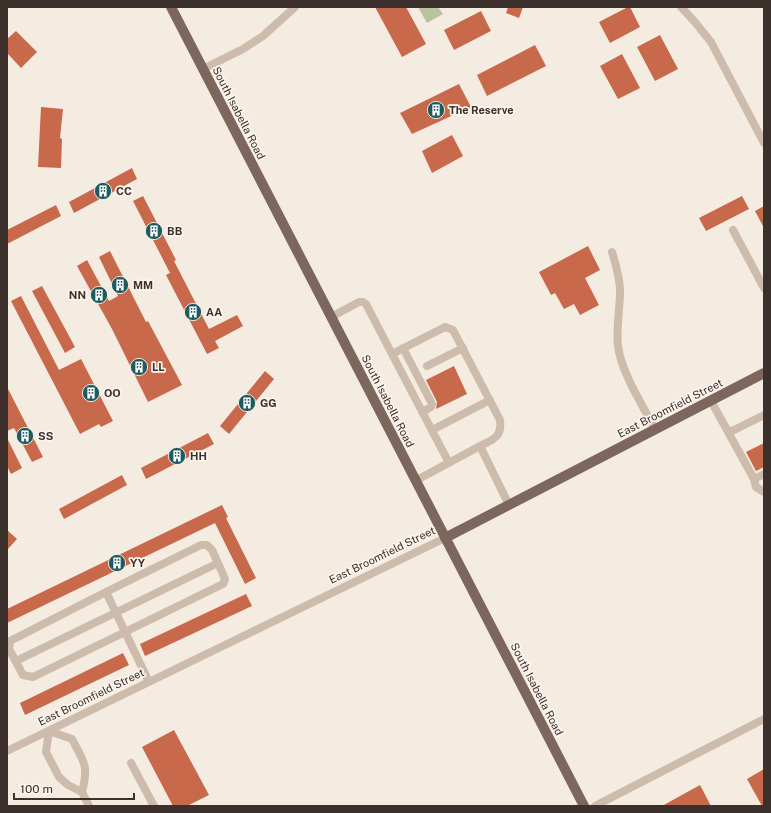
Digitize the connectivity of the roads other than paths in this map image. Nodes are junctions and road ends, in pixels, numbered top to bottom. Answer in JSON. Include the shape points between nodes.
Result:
{"nodes":[{"id":1,"x":171,"y":7,"type":"edge"},
{"id":2,"x":295,"y":7,"type":"edge"},
{"id":3,"x":681,"y":7,"type":"edge"},
{"id":4,"x":203,"y":69,"type":"junction"},
{"id":5,"x":764,"y":143,"type":"edge"},
{"id":6,"x":733,"y":230,"type":"dead end"},
{"id":7,"x":612,"y":252,"type":"dead end"},
{"id":8,"x":764,"y":288,"type":"edge"},
{"id":9,"x":331,"y":317,"type":"junction"},
{"id":10,"x":403,"y":348,"type":"junction"},
{"id":11,"x":463,"y":348,"type":"junction"},
{"id":12,"x":392,"y":354,"type":"junction"},
{"id":13,"x":427,"y":366,"type":"dead end"},
{"id":14,"x":764,"y":373,"type":"edge"},
{"id":15,"x":490,"y":400,"type":"junction"},
{"id":16,"x":711,"y":401,"type":"junction"},
{"id":17,"x":422,"y":412,"type":"junction"},
{"id":18,"x":764,"y":415,"type":"edge"},
{"id":19,"x":655,"y":429,"type":"junction"},
{"id":20,"x":432,"y":430,"type":"junction"},
{"id":21,"x":727,"y":430,"type":"junction"},
{"id":22,"x":480,"y":446,"type":"junction"},
{"id":23,"x":449,"y":463,"type":"junction"},
{"id":24,"x":764,"y":474,"type":"edge"},
{"id":25,"x":754,"y":479,"type":"junction"},
{"id":26,"x":415,"y":481,"type":"junction"},
{"id":27,"x":764,"y":492,"type":"edge"},
{"id":28,"x":510,"y":505,"type":"junction"},
{"id":29,"x":445,"y":538,"type":"junction"},
{"id":30,"x":218,"y":563,"type":"junction"},
{"id":31,"x":106,"y":592,"type":"junction"},
{"id":32,"x":116,"y":612,"type":"junction"},
{"id":33,"x":126,"y":632,"type":"junction"},
{"id":34,"x":16,"y":661,"type":"junction"},
{"id":35,"x":150,"y":682,"type":"junction"},
{"id":36,"x":764,"y":719,"type":"edge"},
{"id":37,"x":49,"y":731,"type":"junction"},
{"id":38,"x":7,"y":751,"type":"edge"},
{"id":39,"x":131,"y":763,"type":"dead end"},
{"id":40,"x":82,"y":792,"type":"junction"},
{"id":41,"x":89,"y":806,"type":"edge"},
{"id":42,"x":154,"y":806,"type":"edge"},
{"id":43,"x":584,"y":806,"type":"edge"},
{"id":44,"x":595,"y":806,"type":"edge"}],
"edges":[{"from":1,"to":4,"type":"main road","name":"South Isabella Road"},
{"from":2,"to":4,"type":"street","via":[[243,49]]},
{"from":3,"to":5,"type":"street","via":[[711,42]]},
{"from":4,"to":9,"type":"main road","name":"South Isabella Road"},
{"from":6,"to":8,"type":"street"},
{"from":7,"to":19,"type":"street","via":[[618,269],[620,290],[620,358]]},
{"from":9,"to":12,"type":"street","via":[[363,302]]},
{"from":9,"to":26,"type":"main road","name":"South Isabella Road"},
{"from":10,"to":11,"type":"street","via":[[445,327],[454,330]]},
{"from":10,"to":12,"type":"street"},
{"from":10,"to":17,"type":"street","via":[[432,404]]},
{"from":11,"to":13,"type":"street"},
{"from":11,"to":15,"type":"street"},
{"from":12,"to":17,"type":"street"},
{"from":14,"to":16,"type":"main road","name":"East Broomfield Street"},
{"from":15,"to":20,"type":"street"},
{"from":15,"to":22,"type":"street","via":[[500,420],[501,429],[498,436]]},
{"from":16,"to":19,"type":"main road","name":"East Broomfield Street"},
{"from":16,"to":21,"type":"street"},
{"from":17,"to":20,"type":"street"},
{"from":18,"to":21,"type":"street","via":[[732,432]]},
{"from":19,"to":28,"type":"main road","name":"East Broomfield Street"},
{"from":20,"to":23,"type":"street"},
{"from":21,"to":25,"type":"street"},
{"from":22,"to":23,"type":"street"},
{"from":22,"to":28,"type":"street"},
{"from":23,"to":26,"type":"street"},
{"from":24,"to":25,"type":"street"},
{"from":25,"to":27,"type":"street","via":[[756,486]]},
{"from":26,"to":29,"type":"main road","name":"South Isabella Road"},
{"from":28,"to":29,"type":"main road","name":"East Broomfield Street"},
{"from":29,"to":35,"type":"street","name":"East Broomfield Street"},
{"from":29,"to":43,"type":"main road","name":"South Isabella Road"},
{"from":30,"to":31,"type":"street","via":[[208,545],[201,545]]},
{"from":30,"to":32,"type":"street"},
{"from":30,"to":33,"type":"street","via":[[225,579],[223,584]]},
{"from":31,"to":32,"type":"street"},
{"from":31,"to":34,"type":"street","via":[[10,641],[9,649]]},
{"from":32,"to":33,"type":"street"},
{"from":32,"to":34,"type":"street"},
{"from":33,"to":34,"type":"street","via":[[33,677],[23,675]]},
{"from":33,"to":35,"type":"street"},
{"from":35,"to":37,"type":"street","name":"East Broomfield Street"},
{"from":36,"to":44,"type":"street"},
{"from":37,"to":38,"type":"street","name":"East Broomfield Street"},
{"from":37,"to":40,"type":"street","via":[[46,752],[59,776],[68,785]]},
{"from":37,"to":40,"type":"street","via":[[72,739],[86,770]]},
{"from":39,"to":42,"type":"street"},
{"from":40,"to":41,"type":"street"}]}
